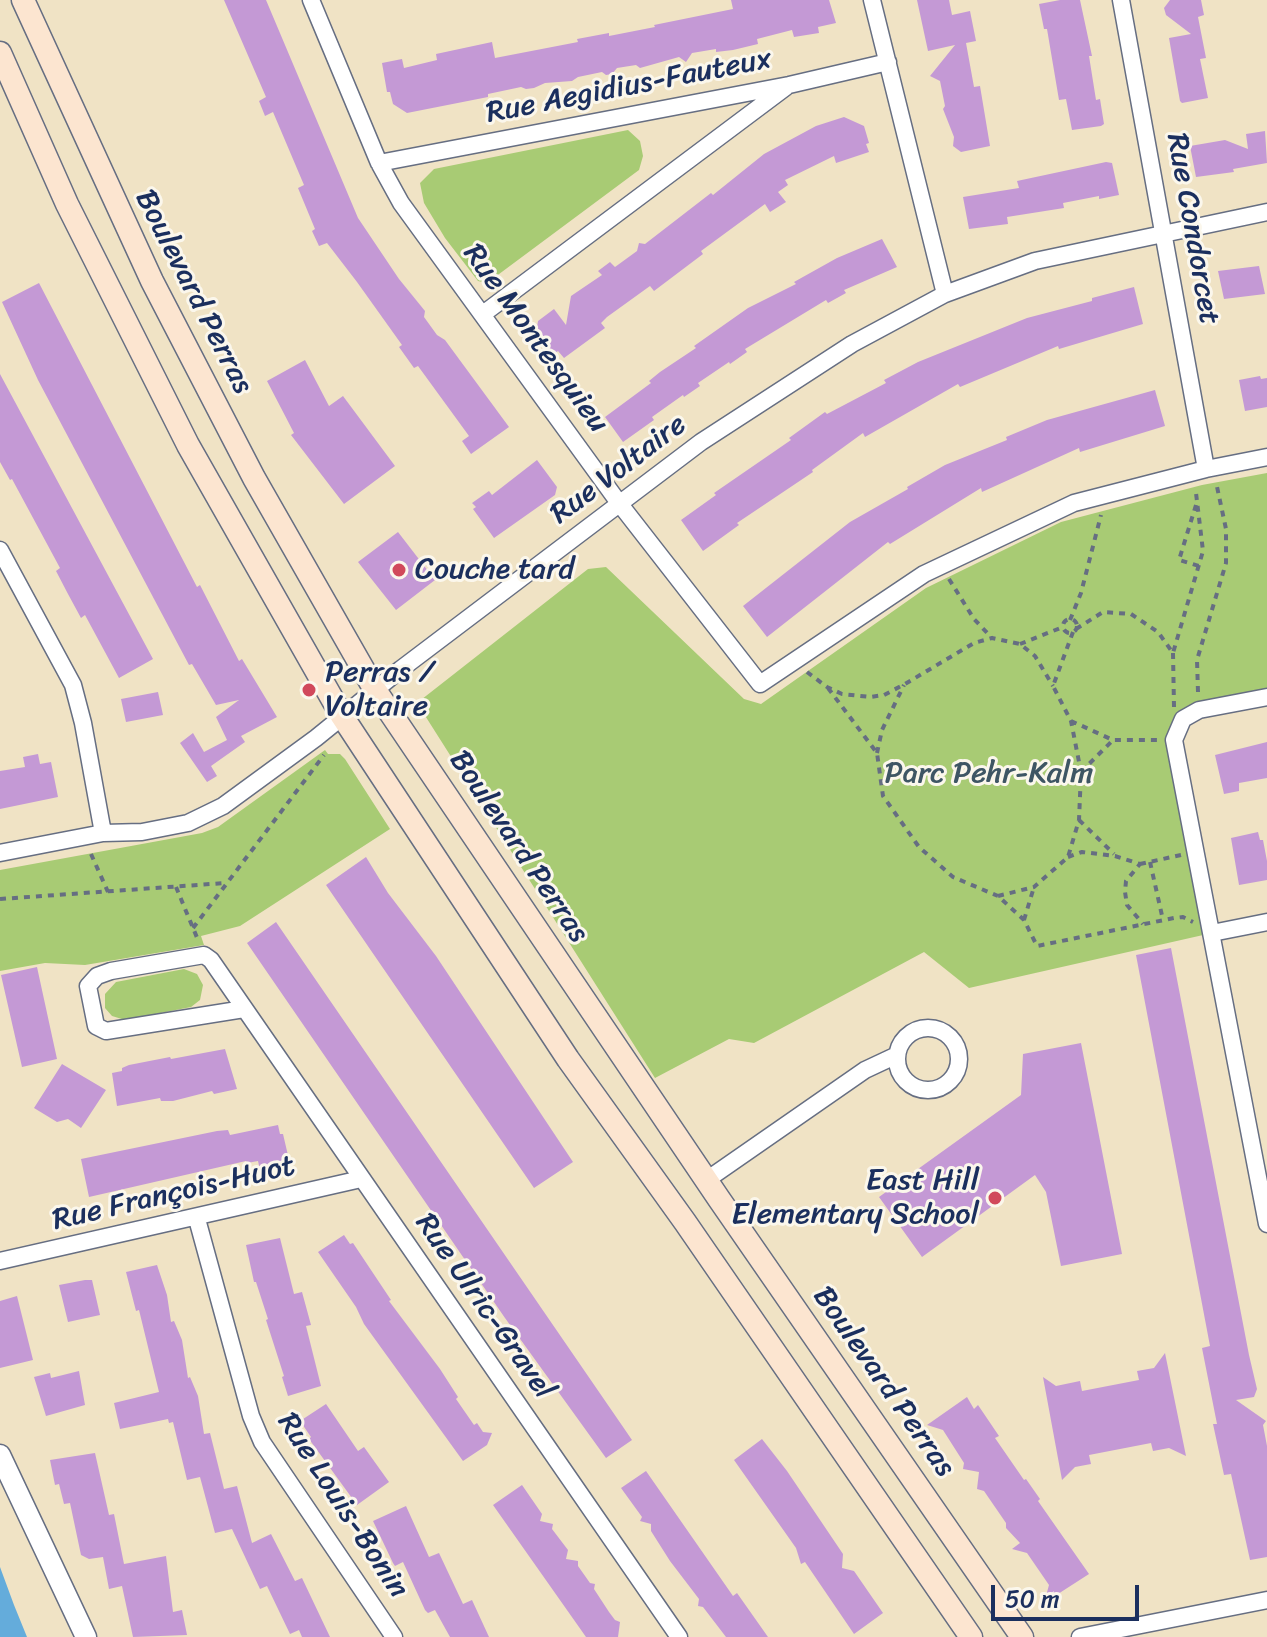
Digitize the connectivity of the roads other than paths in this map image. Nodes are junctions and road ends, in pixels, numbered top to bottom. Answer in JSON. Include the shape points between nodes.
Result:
{"nodes":[{"id":1,"x":23,"y":0,"type":"edge"},
{"id":2,"x":311,"y":0,"type":"edge"},
{"id":3,"x":872,"y":0,"type":"edge"},
{"id":4,"x":1121,"y":0,"type":"edge"},
{"id":5,"x":0,"y":53,"type":"edge"},
{"id":6,"x":888,"y":62,"type":"junction"},
{"id":7,"x":789,"y":85,"type":"junction"},
{"id":8,"x":379,"y":163,"type":"junction"},
{"id":9,"x":1267,"y":212,"type":"edge"},
{"id":10,"x":1165,"y":232,"type":"junction"},
{"id":11,"x":945,"y":294,"type":"junction"},
{"id":12,"x":483,"y":314,"type":"junction"},
{"id":13,"x":1267,"y":457,"type":"edge"},
{"id":14,"x":1210,"y":468,"type":"junction"},
{"id":15,"x":619,"y":503,"type":"junction"},
{"id":16,"x":0,"y":550,"type":"edge"},
{"id":17,"x":375,"y":690,"type":"junction"},
{"id":18,"x":1267,"y":697,"type":"edge"},
{"id":19,"x":342,"y":716,"type":"junction"},
{"id":20,"x":103,"y":833,"type":"junction"},
{"id":21,"x":0,"y":853,"type":"edge"},
{"id":22,"x":1267,"y":922,"type":"edge"},
{"id":23,"x":1212,"y":933,"type":"junction"},
{"id":24,"x":244,"y":1009,"type":"junction"},
{"id":25,"x":897,"y":1055,"type":"dead end"},
{"id":26,"x":361,"y":1179,"type":"junction"},
{"id":27,"x":708,"y":1179,"type":"junction"},
{"id":28,"x":197,"y":1219,"type":"junction"},
{"id":29,"x":1267,"y":1224,"type":"edge"},
{"id":30,"x":0,"y":1261,"type":"edge"},
{"id":31,"x":0,"y":1455,"type":"edge"},
{"id":32,"x":1267,"y":1600,"type":"edge"},
{"id":33,"x":86,"y":1637,"type":"edge"},
{"id":34,"x":394,"y":1637,"type":"edge"},
{"id":35,"x":679,"y":1637,"type":"edge"},
{"id":36,"x":971,"y":1637,"type":"edge"},
{"id":37,"x":1022,"y":1637,"type":"edge"},
{"id":38,"x":1080,"y":1637,"type":"edge"}],
"edges":[{"from":1,"to":17,"type":"main road","name":"Boulevard Perras","via":[[152,281],[254,478]]},
{"from":2,"to":8,"type":"street","name":"Rue Montesquieu"},
{"from":3,"to":6,"type":"street"},
{"from":4,"to":10,"type":"street","name":"Rue Condorcet"},
{"from":5,"to":19,"type":"main road","via":[[67,204],[188,445]]},
{"from":6,"to":7,"type":"street","name":"Rue Aegidius-Fauteux"},
{"from":6,"to":11,"type":"street"},
{"from":7,"to":8,"type":"street","name":"Rue Aegidius-Fauteux"},
{"from":7,"to":12,"type":"street"},
{"from":8,"to":12,"type":"street","name":"Rue Montesquieu","via":[[401,203]]},
{"from":9,"to":10,"type":"street","name":"Rue Voltaire"},
{"from":10,"to":11,"type":"street","name":"Rue Voltaire","via":[[1035,261]]},
{"from":10,"to":14,"type":"street","name":"Rue Condorcet"},
{"from":11,"to":15,"type":"street","name":"Rue Voltaire","via":[[777,391]]},
{"from":12,"to":15,"type":"street","name":"Rue Montesquieu"},
{"from":13,"to":14,"type":"street"},
{"from":14,"to":15,"type":"street","name":"Rue Montesquieu","via":[[1074,503],[924,574],[760,684]]},
{"from":15,"to":17,"type":"street","name":"Rue Voltaire"},
{"from":16,"to":20,"type":"street","via":[[73,685]]},
{"from":17,"to":19,"type":"street","name":"Rue Voltaire"},
{"from":17,"to":27,"type":"main road","name":"Boulevard Perras"},
{"from":18,"to":23,"type":"street","via":[[1199,710],[1183,719],[1174,740]]},
{"from":19,"to":20,"type":"street","name":"Rue Voltaire","via":[[206,816],[142,832]]},
{"from":19,"to":36,"type":"main road","via":[[568,1059]]},
{"from":20,"to":21,"type":"street","name":"Rue Voltaire"},
{"from":22,"to":23,"type":"street"},
{"from":23,"to":29,"type":"street"},
{"from":24,"to":24,"type":"street","name":"Rue Ulric-Gravel","via":[[106,1031],[96,1026],[88,986],[111,971],[204,955]]},
{"from":24,"to":26,"type":"street","name":"Rue Ulric-Gravel"},
{"from":25,"to":27,"type":"street","via":[[865,1070]]},
{"from":26,"to":28,"type":"street","name":"Rue François-Huot"},
{"from":26,"to":35,"type":"street","name":"Rue Ulric-Gravel"},
{"from":27,"to":37,"type":"main road","name":"Boulevard Perras"},
{"from":28,"to":30,"type":"street","name":"Rue François-Huot"},
{"from":28,"to":34,"type":"street","name":"Rue Louis-Bonin","via":[[262,1442]]},
{"from":31,"to":33,"type":"street"},
{"from":32,"to":38,"type":"street"}]}
